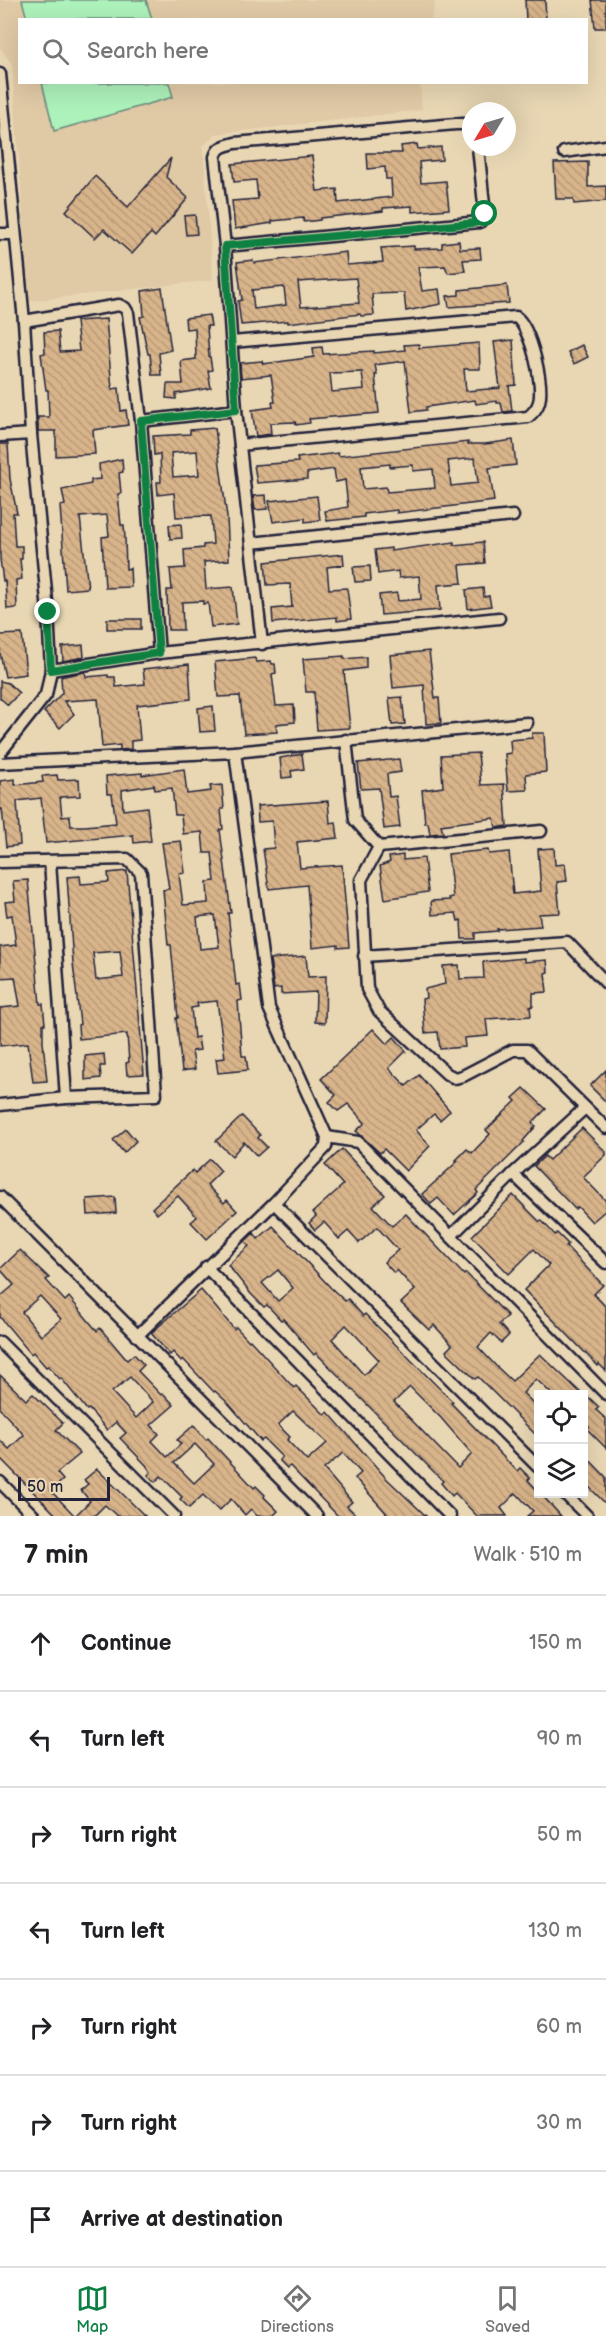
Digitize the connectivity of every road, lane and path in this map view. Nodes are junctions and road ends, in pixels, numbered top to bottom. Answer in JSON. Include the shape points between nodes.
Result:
{"nodes":[{"id":1,"x":0,"y":74,"type":"edge"},
{"id":2,"x":462,"y":124,"type":"edge"},
{"id":3,"x":606,"y":146,"type":"edge"},
{"id":4,"x":564,"y":152,"type":"dead end"},
{"id":5,"x":479,"y":156,"type":"edge"},
{"id":6,"x":0,"y":234,"type":"edge"},
{"id":7,"x":15,"y":234,"type":"junction"},
{"id":8,"x":225,"y":246,"type":"junction"},
{"id":9,"x":24,"y":321,"type":"junction"},
{"id":10,"x":232,"y":342,"type":"junction"},
{"id":11,"x":236,"y":410,"type":"junction"},
{"id":12,"x":141,"y":421,"type":"junction"},
{"id":13,"x":31,"y":434,"type":"junction"},
{"id":14,"x":0,"y":436,"type":"edge"},
{"id":15,"x":240,"y":445,"type":"junction"},
{"id":16,"x":513,"y":516,"type":"dead end"},
{"id":17,"x":251,"y":543,"type":"junction"},
{"id":18,"x":499,"y":618,"type":"dead end"},
{"id":19,"x":262,"y":644,"type":"junction"},
{"id":20,"x":159,"y":653,"type":"junction"},
{"id":21,"x":51,"y":670,"type":"junction"},
{"id":22,"x":527,"y":723,"type":"dead end"},
{"id":23,"x":346,"y":740,"type":"junction"},
{"id":24,"x":235,"y":752,"type":"junction"},
{"id":25,"x":0,"y":753,"type":"edge"},
{"id":26,"x":0,"y":763,"type":"edge"},
{"id":27,"x":541,"y":831,"type":"dead end"},
{"id":28,"x":380,"y":847,"type":"junction"},
{"id":29,"x":0,"y":862,"type":"edge"},
{"id":30,"x":50,"y":862,"type":"junction"},
{"id":31,"x":364,"y":956,"type":"junction"},
{"id":32,"x":606,"y":983,"type":"edge"},
{"id":33,"x":66,"y":1098,"type":"junction"},
{"id":34,"x":0,"y":1105,"type":"edge"},
{"id":35,"x":585,"y":1108,"type":"junction"},
{"id":36,"x":606,"y":1128,"type":"edge"},
{"id":37,"x":327,"y":1137,"type":"junction"},
{"id":38,"x":513,"y":1174,"type":"junction"},
{"id":39,"x":274,"y":1203,"type":"junction"},
{"id":40,"x":2,"y":1204,"type":"edge"},
{"id":41,"x":451,"y":1236,"type":"junction"},
{"id":42,"x":606,"y":1263,"type":"edge"},
{"id":43,"x":206,"y":1267,"type":"junction"},
{"id":44,"x":137,"y":1336,"type":"junction"},
{"id":45,"x":0,"y":1342,"type":"edge"},
{"id":46,"x":606,"y":1394,"type":"edge"},
{"id":47,"x":534,"y":1463,"type":"edge"},
{"id":48,"x":0,"y":1482,"type":"edge"},
{"id":49,"x":569,"y":1498,"type":"edge"},
{"id":50,"x":34,"y":1516,"type":"edge"},
{"id":51,"x":174,"y":1516,"type":"edge"},
{"id":52,"x":317,"y":1516,"type":"edge"},
{"id":53,"x":450,"y":1516,"type":"edge"},
{"id":54,"x":587,"y":1516,"type":"edge"}],
"edges":[{"from":1,"to":7,"type":"street"},
{"from":2,"to":8,"type":"street","via":[[221,147],[214,157]]},
{"from":3,"to":4,"type":"street"},
{"from":5,"to":8,"type":"street","via":[[485,214],[480,222]]},
{"from":6,"to":7,"type":"street"},
{"from":7,"to":9,"type":"street"},
{"from":8,"to":10,"type":"street"},
{"from":9,"to":12,"type":"street","via":[[118,305],[125,308]]},
{"from":9,"to":13,"type":"street"},
{"from":10,"to":11,"type":"street"},
{"from":10,"to":15,"type":"street","via":[[516,317],[525,325],[537,367],[540,400],[528,417]]},
{"from":11,"to":12,"type":"street"},
{"from":11,"to":15,"type":"street"},
{"from":12,"to":20,"type":"street"},
{"from":13,"to":14,"type":"street"},
{"from":13,"to":21,"type":"street"},
{"from":15,"to":17,"type":"street"},
{"from":16,"to":17,"type":"street"},
{"from":17,"to":19,"type":"street"},
{"from":18,"to":19,"type":"street"},
{"from":19,"to":20,"type":"street"},
{"from":20,"to":21,"type":"street"},
{"from":21,"to":25,"type":"street","via":[[46,695]]},
{"from":22,"to":23,"type":"street"},
{"from":23,"to":24,"type":"street"},
{"from":23,"to":28,"type":"street","via":[[356,820]]},
{"from":24,"to":26,"type":"street"},
{"from":24,"to":37,"type":"street","via":[[268,1008]]},
{"from":27,"to":28,"type":"street"},
{"from":28,"to":31,"type":"street","via":[[361,880]]},
{"from":29,"to":30,"type":"street"},
{"from":30,"to":33,"type":"street"},
{"from":30,"to":33,"type":"street","via":[[127,859],[141,873],[156,1095]]},
{"from":31,"to":32,"type":"street","via":[[567,942]]},
{"from":31,"to":35,"type":"street","via":[[367,989],[379,1011],[451,1077],[463,1076],[522,1049]]},
{"from":33,"to":34,"type":"street"},
{"from":35,"to":36,"type":"street"},
{"from":35,"to":38,"type":"street"},
{"from":37,"to":39,"type":"street","via":[[326,1147]]},
{"from":37,"to":41,"type":"street","via":[[358,1142]]},
{"from":38,"to":41,"type":"street"},
{"from":38,"to":42,"type":"street"},
{"from":39,"to":43,"type":"street"},
{"from":39,"to":47,"type":"street"},
{"from":40,"to":44,"type":"street"},
{"from":41,"to":46,"type":"street"},
{"from":43,"to":44,"type":"street"},
{"from":43,"to":53,"type":"street"},
{"from":44,"to":52,"type":"street"},
{"from":45,"to":51,"type":"street"},
{"from":48,"to":50,"type":"street"},
{"from":49,"to":54,"type":"street"}]}
